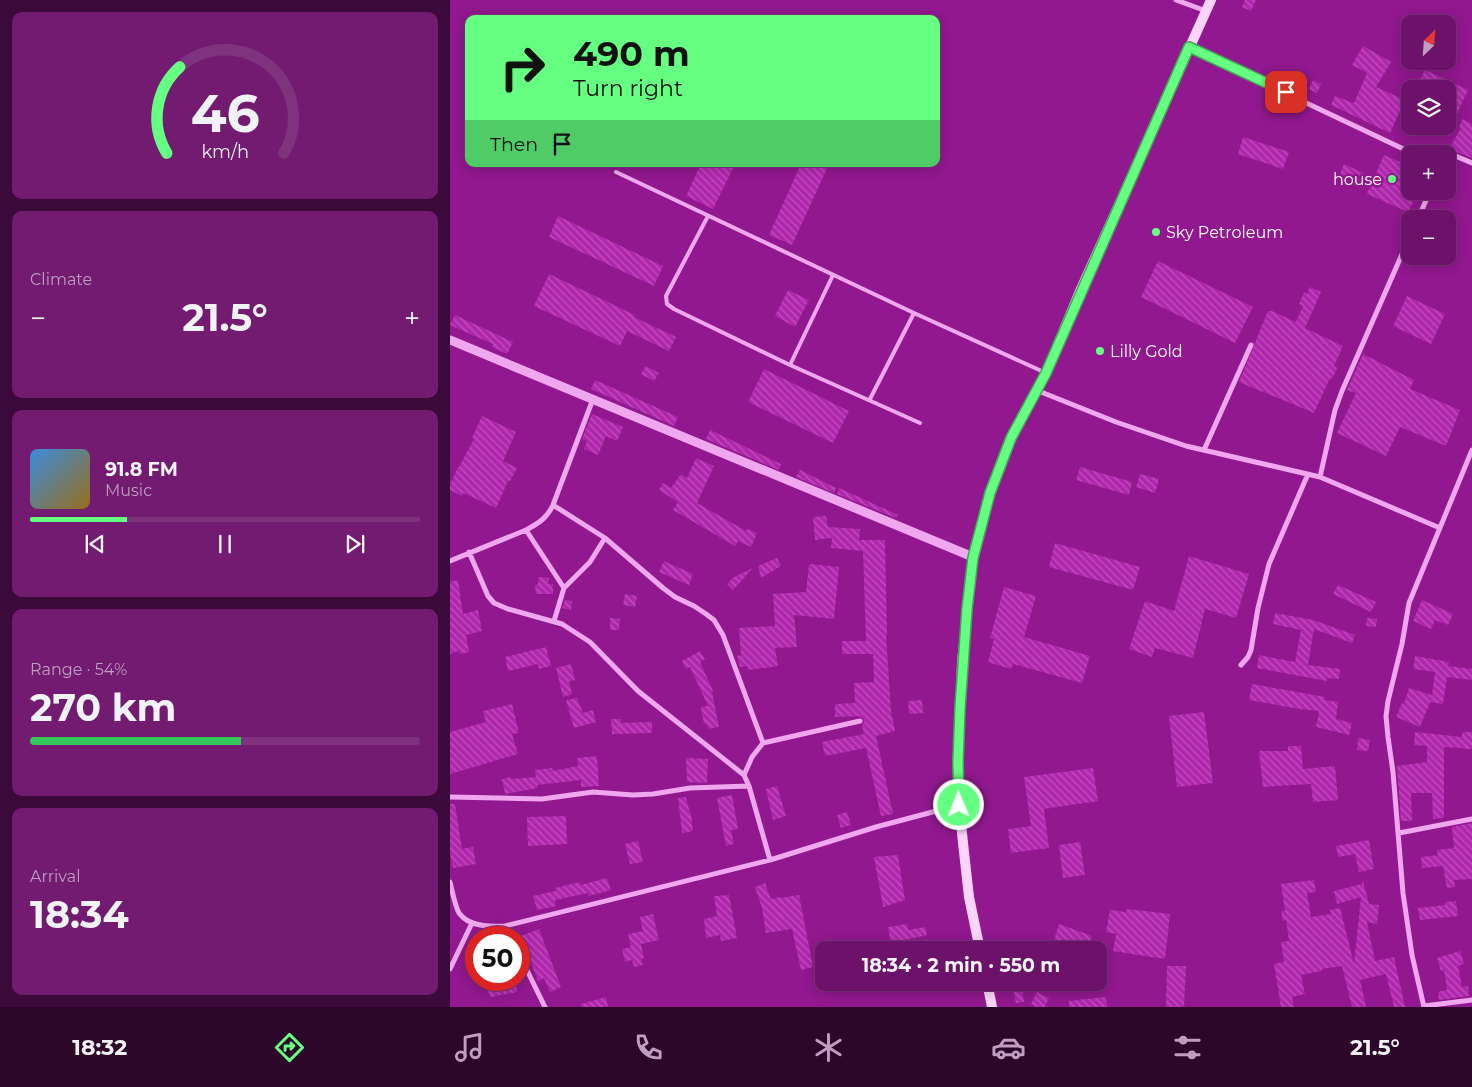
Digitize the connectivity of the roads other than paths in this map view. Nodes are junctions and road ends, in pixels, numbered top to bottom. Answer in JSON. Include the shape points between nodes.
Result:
{"nodes":[{"id":1,"x":1176,"y":0,"type":"edge"},
{"id":2,"x":1211,"y":0,"type":"edge"},
{"id":3,"x":1206,"y":11,"type":"junction"},
{"id":4,"x":1189,"y":47,"type":"junction"},
{"id":5,"x":1401,"y":148,"type":"edge"},
{"id":6,"x":1456,"y":157,"type":"edge"},
{"id":7,"x":1472,"y":164,"type":"edge"},
{"id":8,"x":616,"y":172,"type":"dead end"},
{"id":9,"x":708,"y":216,"type":"junction"},
{"id":10,"x":1401,"y":257,"type":"edge"},
{"id":11,"x":833,"y":275,"type":"junction"},
{"id":12,"x":914,"y":313,"type":"junction"},
{"id":13,"x":450,"y":340,"type":"edge"},
{"id":14,"x":1251,"y":344,"type":"dead end"},
{"id":15,"x":790,"y":365,"type":"junction"},
{"id":16,"x":1046,"y":373,"type":"junction"},
{"id":17,"x":1036,"y":390,"type":"junction"},
{"id":18,"x":593,"y":399,"type":"junction"},
{"id":19,"x":870,"y":399,"type":"junction"},
{"id":20,"x":920,"y":423,"type":"dead end"},
{"id":21,"x":1204,"y":450,"type":"junction"},
{"id":22,"x":1472,"y":450,"type":"edge"},
{"id":23,"x":1308,"y":474,"type":"junction"},
{"id":24,"x":1320,"y":476,"type":"junction"},
{"id":25,"x":554,"y":505,"type":"junction"},
{"id":26,"x":1440,"y":528,"type":"junction"},
{"id":27,"x":526,"y":530,"type":"junction"},
{"id":28,"x":605,"y":538,"type":"junction"},
{"id":29,"x":469,"y":552,"type":"junction"},
{"id":30,"x":973,"y":558,"type":"junction"},
{"id":31,"x":450,"y":561,"type":"edge"},
{"id":32,"x":564,"y":588,"type":"junction"},
{"id":33,"x":554,"y":621,"type":"junction"},
{"id":34,"x":1240,"y":665,"type":"dead end"},
{"id":35,"x":860,"y":721,"type":"dead end"},
{"id":36,"x":763,"y":743,"type":"junction"},
{"id":37,"x":744,"y":775,"type":"junction"},
{"id":38,"x":749,"y":786,"type":"junction"},
{"id":39,"x":450,"y":797,"type":"edge"},
{"id":40,"x":959,"y":805,"type":"junction"},
{"id":41,"x":1472,"y":819,"type":"edge"},
{"id":42,"x":1398,"y":833,"type":"junction"},
{"id":43,"x":770,"y":860,"type":"junction"},
{"id":44,"x":450,"y":882,"type":"edge"},
{"id":45,"x":472,"y":923,"type":"junction"},
{"id":46,"x":483,"y":926,"type":"edge"},
{"id":47,"x":505,"y":926,"type":"edge"},
{"id":48,"x":978,"y":941,"type":"edge"},
{"id":49,"x":450,"y":969,"type":"edge"},
{"id":50,"x":530,"y":976,"type":"edge"},
{"id":51,"x":989,"y":991,"type":"edge"},
{"id":52,"x":1472,"y":1000,"type":"edge"},
{"id":53,"x":545,"y":1007,"type":"edge"},
{"id":54,"x":992,"y":1007,"type":"edge"},
{"id":55,"x":1424,"y":1007,"type":"edge"}],
"edges":[{"from":1,"to":3,"type":"street"},
{"from":2,"to":3,"type":"main road"},
{"from":3,"to":4,"type":"main road"},
{"from":4,"to":5,"type":"street"},
{"from":4,"to":16,"type":"main road"},
{"from":6,"to":7,"type":"street"},
{"from":8,"to":9,"type":"lane"},
{"from":9,"to":11,"type":"lane"},
{"from":9,"to":15,"type":"lane","via":[[666,296],[667,304]]},
{"from":10,"to":24,"type":"street","via":[[1342,391]]},
{"from":11,"to":12,"type":"lane"},
{"from":11,"to":15,"type":"lane"},
{"from":12,"to":16,"type":"lane"},
{"from":12,"to":19,"type":"lane"},
{"from":13,"to":18,"type":"street"},
{"from":14,"to":21,"type":"street"},
{"from":15,"to":19,"type":"lane"},
{"from":16,"to":17,"type":"main road"},
{"from":17,"to":21,"type":"street","via":[[1155,436]]},
{"from":17,"to":30,"type":"main road","via":[[1011,438],[990,493]]},
{"from":18,"to":25,"type":"street"},
{"from":18,"to":30,"type":"street"},
{"from":19,"to":20,"type":"lane"},
{"from":21,"to":23,"type":"street"},
{"from":22,"to":26,"type":"street"},
{"from":23,"to":24,"type":"street"},
{"from":23,"to":34,"type":"street","via":[[1269,564],[1251,650]]},
{"from":24,"to":26,"type":"street"},
{"from":25,"to":27,"type":"street","via":[[548,516]]},
{"from":25,"to":28,"type":"street"},
{"from":26,"to":42,"type":"street","via":[[1409,603],[1388,701],[1386,716]]},
{"from":27,"to":29,"type":"street"},
{"from":27,"to":32,"type":"street"},
{"from":28,"to":32,"type":"street","via":[[590,562]]},
{"from":28,"to":36,"type":"street","via":[[663,588],[714,620],[724,636]]},
{"from":29,"to":31,"type":"street"},
{"from":29,"to":33,"type":"street","via":[[494,603]]},
{"from":30,"to":40,"type":"main road","via":[[962,671]]},
{"from":32,"to":33,"type":"street"},
{"from":33,"to":37,"type":"street","via":[[590,642],[638,691]]},
{"from":35,"to":36,"type":"street"},
{"from":36,"to":37,"type":"street"},
{"from":37,"to":38,"type":"street"},
{"from":38,"to":39,"type":"street","via":[[690,788],[633,795],[593,792],[542,799]]},
{"from":38,"to":43,"type":"street"},
{"from":40,"to":43,"type":"street"},
{"from":40,"to":48,"type":"main road","via":[[969,897]]},
{"from":41,"to":42,"type":"street"},
{"from":42,"to":55,"type":"street","via":[[1412,955]]},
{"from":43,"to":47,"type":"street"},
{"from":44,"to":45,"type":"street","via":[[459,914]]},
{"from":45,"to":46,"type":"street"},
{"from":45,"to":49,"type":"street"},
{"from":50,"to":53,"type":"street"},
{"from":51,"to":54,"type":"main road"},
{"from":52,"to":55,"type":"street"}]}
